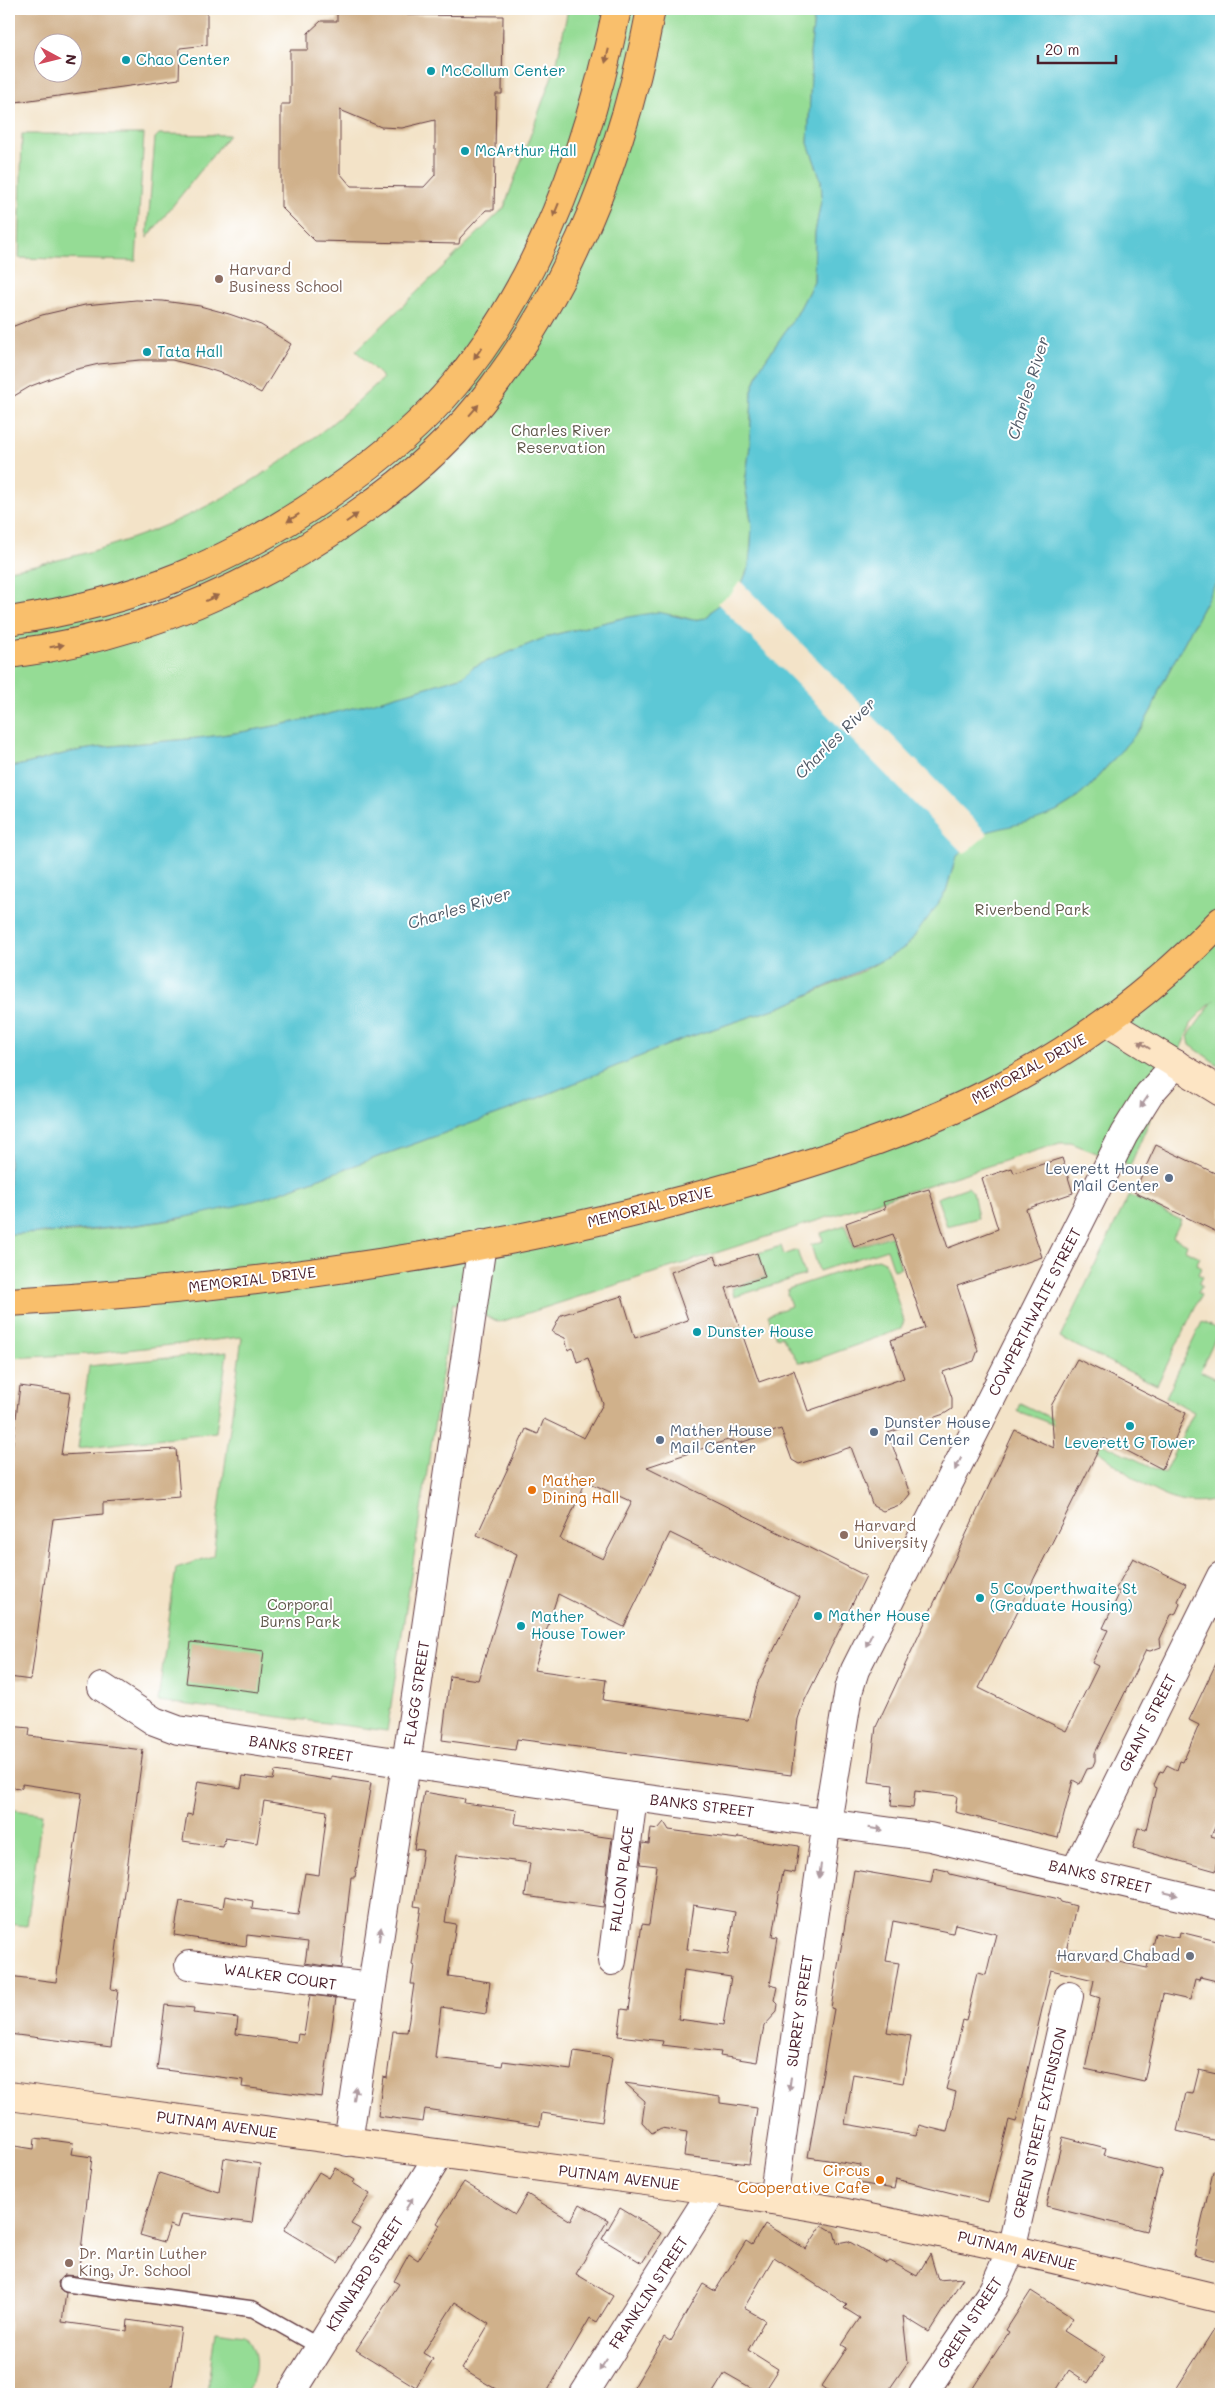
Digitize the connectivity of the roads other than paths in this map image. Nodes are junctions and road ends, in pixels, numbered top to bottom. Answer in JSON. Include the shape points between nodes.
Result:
{"nodes":[{"id":1,"x":617,"y":9,"type":"edge"},
{"id":2,"x":650,"y":9,"type":"edge"},
{"id":3,"x":9,"y":621,"type":"edge"},
{"id":4,"x":9,"y":654,"type":"edge"},
{"id":5,"x":1221,"y":921,"type":"edge"},
{"id":6,"x":1107,"y":1022,"type":"junction"},
{"id":7,"x":1176,"y":1064,"type":"junction"},
{"id":8,"x":1221,"y":1092,"type":"edge"},
{"id":9,"x":482,"y":1244,"type":"junction"},
{"id":10,"x":9,"y":1302,"type":"edge"},
{"id":11,"x":1221,"y":1576,"type":"edge"},
{"id":12,"x":102,"y":1687,"type":"dead end"},
{"id":13,"x":406,"y":1764,"type":"junction"},
{"id":14,"x":632,"y":1797,"type":"junction"},
{"id":15,"x":827,"y":1822,"type":"junction"},
{"id":16,"x":1075,"y":1871,"type":"junction"},
{"id":17,"x":1221,"y":1906,"type":"edge"},
{"id":18,"x":612,"y":1962,"type":"dead end"},
{"id":19,"x":188,"y":1965,"type":"dead end"},
{"id":20,"x":371,"y":1987,"type":"junction"},
{"id":21,"x":1069,"y":1996,"type":"dead end"},
{"id":22,"x":9,"y":2096,"type":"edge"},
{"id":23,"x":348,"y":2142,"type":"junction"},
{"id":24,"x":439,"y":2155,"type":"junction"},
{"id":25,"x":713,"y":2190,"type":"junction"},
{"id":26,"x":773,"y":2200,"type":"junction"},
{"id":27,"x":1011,"y":2250,"type":"junction"},
{"id":28,"x":67,"y":2284,"type":"dead end"},
{"id":29,"x":1221,"y":2299,"type":"edge"},
{"id":30,"x":320,"y":2347,"type":"junction"},
{"id":31,"x":291,"y":2394,"type":"edge"},
{"id":32,"x":584,"y":2394,"type":"edge"},
{"id":33,"x":923,"y":2394,"type":"edge"}],
"edges":[{"from":1,"to":3,"type":"highway","one_way":true,"via":[[585,132],[548,229],[487,340],[456,382],[423,418],[352,478],[273,531],[230,555],[188,574],[100,604]]},
{"from":4,"to":2,"type":"highway","one_way":true,"via":[[129,629],[246,582],[288,560],[376,501],[457,430],[492,390],[519,351],[548,303],[586,225],[625,119]]},
{"from":5,"to":6,"type":"highway","name":"MEMORIAL DRIVE","via":[[1176,965]]},
{"from":7,"to":6,"type":"main road","one_way":true},
{"from":6,"to":9,"type":"highway","name":"MEMORIAL DRIVE","via":[[1044,1063],[985,1095],[858,1146],[687,1198],[575,1226]]},
{"from":7,"to":8,"type":"main road"},
{"from":7,"to":15,"type":"street","name":"COWPERTHWAITE STREET","one_way":true,"via":[[1149,1094],[1124,1134],[855,1670]]},
{"from":9,"to":10,"type":"highway","name":"MEMORIAL DRIVE","via":[[252,1280]]},
{"from":9,"to":13,"type":"street","name":"FLAGG STREET"},
{"from":11,"to":16,"type":"street","name":"GRANT STREET"},
{"from":12,"to":13,"type":"street","name":"BANKS STREET","via":[[154,1722],[178,1730]]},
{"from":13,"to":14,"type":"street","name":"BANKS STREET"},
{"from":20,"to":13,"type":"street","name":"FLAGG STREET","one_way":true},
{"from":14,"to":15,"type":"street","name":"BANKS STREET"},
{"from":14,"to":18,"type":"street","name":"FALLON PLACE"},
{"from":15,"to":16,"type":"street","name":"BANKS STREET","one_way":true,"via":[[930,1837]]},
{"from":15,"to":26,"type":"street","name":"SURREY STREET","one_way":true},
{"from":16,"to":17,"type":"street","name":"BANKS STREET","one_way":true},
{"from":19,"to":20,"type":"street","name":"WALKER COURT"},
{"from":23,"to":20,"type":"street","name":"FLAGG STREET","one_way":true},
{"from":21,"to":27,"type":"street","name":"GREEN STREET EXTENSION"},
{"from":22,"to":23,"type":"main road","name":"PUTNAM AVENUE"},
{"from":23,"to":24,"type":"main road","name":"PUTNAM AVENUE"},
{"from":24,"to":25,"type":"main road","name":"PUTNAM AVENUE"},
{"from":30,"to":24,"type":"street","name":"KINNAIRD STREET","one_way":true},
{"from":25,"to":26,"type":"main road","name":"PUTNAM AVENUE"},
{"from":25,"to":32,"type":"street","name":"FRANKLIN STREET","one_way":true},
{"from":26,"to":27,"type":"main road","name":"PUTNAM AVENUE"},
{"from":27,"to":29,"type":"main road","name":"PUTNAM AVENUE"},
{"from":27,"to":33,"type":"street","name":"GREEN STREET","via":[[993,2290]]},
{"from":28,"to":30,"type":"lane","via":[[253,2309]]},
{"from":30,"to":31,"type":"street","name":"KINNAIRD STREET"}]}
